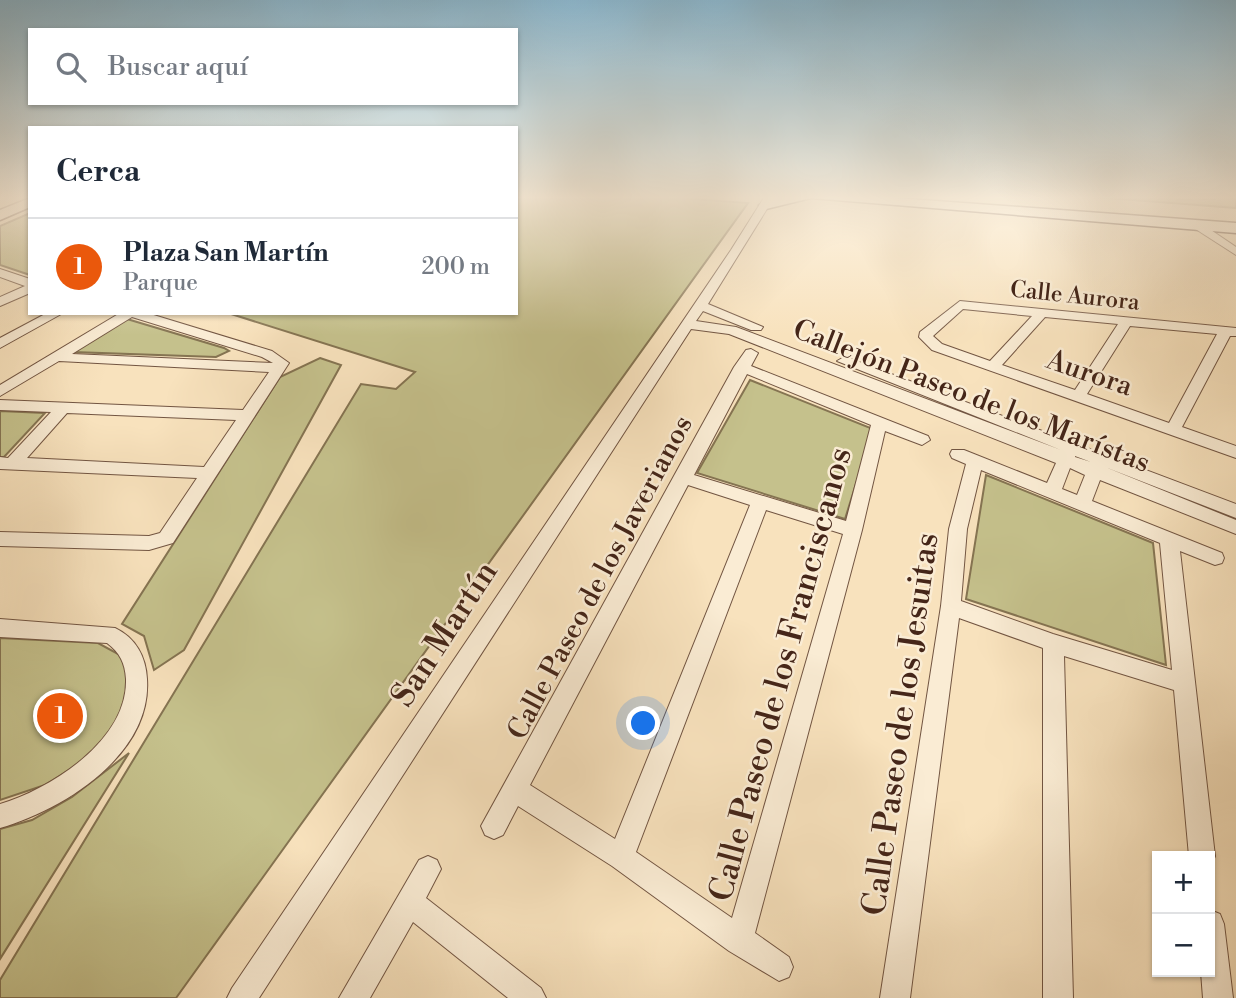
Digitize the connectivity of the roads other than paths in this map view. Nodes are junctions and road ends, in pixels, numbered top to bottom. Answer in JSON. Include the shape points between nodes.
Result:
{"nodes":[{"id":1,"x":740,"y":243,"type":"edge"},
{"id":2,"x":0,"y":273,"type":"edge"},
{"id":3,"x":28,"y":284,"type":"edge"},
{"id":4,"x":28,"y":286,"type":"edge"},
{"id":5,"x":0,"y":302,"type":"edge"},
{"id":6,"x":700,"y":305,"type":"junction"},
{"id":7,"x":1041,"y":314,"type":"junction"},
{"id":8,"x":53,"y":315,"type":"edge"},
{"id":9,"x":128,"y":315,"type":"edge"},
{"id":10,"x":138,"y":315,"type":"edge"},
{"id":11,"x":1126,"y":322,"type":"junction"},
{"id":12,"x":686,"y":324,"type":"junction"},
{"id":13,"x":1231,"y":332,"type":"edge"},
{"id":14,"x":928,"y":340,"type":"joint"},
{"id":15,"x":0,"y":344,"type":"edge"},
{"id":16,"x":55,"y":357,"type":"junction"},
{"id":17,"x":831,"y":362,"type":"junction"},
{"id":18,"x":280,"y":365,"type":"junction"},
{"id":19,"x":993,"y":366,"type":"junction"},
{"id":20,"x":847,"y":368,"type":"junction"},
{"id":21,"x":0,"y":391,"type":"edge"},
{"id":22,"x":805,"y":393,"type":"junction"},
{"id":23,"x":1079,"y":395,"type":"junction"},
{"id":24,"x":823,"y":400,"type":"junction"},
{"id":25,"x":0,"y":405,"type":"edge"},
{"id":26,"x":64,"y":407,"type":"junction"},
{"id":27,"x":249,"y":415,"type":"junction"},
{"id":28,"x":879,"y":423,"type":"junction"},
{"id":29,"x":1173,"y":429,"type":"junction"},
{"id":30,"x":922,"y":440,"type":"dead end"},
{"id":31,"x":1236,"y":452,"type":"edge"},
{"id":32,"x":1068,"y":454,"type":"junction"},
{"id":33,"x":7,"y":463,"type":"edge"},
{"id":34,"x":1097,"y":465,"type":"junction"},
{"id":35,"x":210,"y":473,"type":"junction"},
{"id":36,"x":685,"y":478,"type":"junction"},
{"id":37,"x":1052,"y":492,"type":"junction"},
{"id":38,"x":760,"y":503,"type":"junction"},
{"id":39,"x":1082,"y":504,"type":"junction"},
{"id":40,"x":1236,"y":511,"type":"edge"},
{"id":41,"x":1236,"y":527,"type":"edge"},
{"id":42,"x":853,"y":530,"type":"junction"},
{"id":43,"x":0,"y":539,"type":"edge"},
{"id":44,"x":1169,"y":540,"type":"junction"},
{"id":45,"x":1215,"y":558,"type":"dead end"},
{"id":46,"x":951,"y":606,"type":"junction"},
{"id":47,"x":0,"y":628,"type":"edge"},
{"id":48,"x":1054,"y":643,"type":"junction"},
{"id":49,"x":1183,"y":682,"type":"junction"},
{"id":50,"x":516,"y":790,"type":"junction"},
{"id":51,"x":0,"y":816,"type":"edge"},
{"id":52,"x":495,"y":826,"type":"dead end"},
{"id":53,"x":1201,"y":851,"type":"edge"},
{"id":54,"x":621,"y":857,"type":"junction"},
{"id":55,"x":428,"y":869,"type":"dead end"},
{"id":56,"x":410,"y":902,"type":"junction"},
{"id":57,"x":739,"y":941,"type":"junction"},
{"id":58,"x":779,"y":967,"type":"dead end"},
{"id":59,"x":1215,"y":970,"type":"edge"},
{"id":60,"x":242,"y":998,"type":"edge"},
{"id":61,"x":354,"y":998,"type":"edge"},
{"id":62,"x":531,"y":998,"type":"edge"},
{"id":63,"x":895,"y":998,"type":"edge"},
{"id":64,"x":1058,"y":998,"type":"edge"},
{"id":65,"x":1218,"y":998,"type":"edge"}],
"edges":[{"from":1,"to":6,"type":"street","name":"San Martín"},
{"from":2,"to":3,"type":"street"},
{"from":4,"to":5,"type":"street"},
{"from":6,"to":12,"type":"street","name":"San Martín"},
{"from":6,"to":17,"type":"street","name":"Callejón Paseo de los Marístas"},
{"from":7,"to":11,"type":"street","name":"Calle Aurora"},
{"from":7,"to":14,"type":"street","name":"Calle Aurora","via":[[960,305],[927,332]]},
{"from":7,"to":19,"type":"street"},
{"from":8,"to":15,"type":"street"},
{"from":9,"to":16,"type":"street"},
{"from":10,"to":18,"type":"street","via":[[267,354]]},
{"from":11,"to":13,"type":"street","name":"Calle Aurora"},
{"from":11,"to":23,"type":"street"},
{"from":12,"to":17,"type":"street","name":"Callejón Paseo de los Marístas","via":[[731,330]]},
{"from":12,"to":60,"type":"street","name":"San Martín"},
{"from":13,"to":29,"type":"street"},
{"from":14,"to":19,"type":"street","name":"Aurora"},
{"from":16,"to":18,"type":"street"},
{"from":16,"to":21,"type":"street"},
{"from":17,"to":20,"type":"street","name":"Callejón Paseo de los Marístas"},
{"from":17,"to":22,"type":"street"},
{"from":18,"to":27,"type":"street"},
{"from":19,"to":23,"type":"street","name":"Aurora"},
{"from":20,"to":24,"type":"street"},
{"from":20,"to":32,"type":"street","name":"Callejón Paseo de los Marístas"},
{"from":22,"to":24,"type":"street"},
{"from":22,"to":36,"type":"street","name":"Calle Paseo de los Javerianos","via":[[746,360]]},
{"from":23,"to":29,"type":"street","name":"Aurora"},
{"from":24,"to":28,"type":"street"},
{"from":25,"to":26,"type":"street"},
{"from":26,"to":27,"type":"street"},
{"from":26,"to":33,"type":"street"},
{"from":27,"to":35,"type":"street"},
{"from":28,"to":30,"type":"street"},
{"from":28,"to":42,"type":"street","name":"Calle Paseo de los Franciscanos"},
{"from":29,"to":31,"type":"street","name":"Aurora"},
{"from":32,"to":34,"type":"street","name":"Callejón Paseo de los Marístas"},
{"from":32,"to":37,"type":"street"},
{"from":33,"to":35,"type":"street"},
{"from":34,"to":39,"type":"street"},
{"from":34,"to":40,"type":"street","name":"Callejón Paseo de los Marístas"},
{"from":34,"to":41,"type":"street","name":"Callejón Paseo de los Marístas"},
{"from":35,"to":43,"type":"street","via":[[166,538],[149,543]]},
{"from":36,"to":38,"type":"street"},
{"from":36,"to":50,"type":"street","name":"Calle Paseo de los Javerianos"},
{"from":37,"to":39,"type":"street"},
{"from":37,"to":46,"type":"street","name":"Calle Paseo de los Jesuitas","via":[[967,457]]},
{"from":38,"to":42,"type":"street"},
{"from":38,"to":54,"type":"street"},
{"from":39,"to":44,"type":"street"},
{"from":42,"to":57,"type":"street","name":"Calle Paseo de los Franciscanos"},
{"from":44,"to":45,"type":"street"},
{"from":44,"to":49,"type":"street"},
{"from":46,"to":48,"type":"street"},
{"from":46,"to":63,"type":"street","name":"Calle Paseo de los Jesuitas"},
{"from":47,"to":51,"type":"street","via":[[108,635],[121,640],[132,654],[138,676],[131,715],[99,760],[51,797]]},
{"from":48,"to":49,"type":"street"},
{"from":48,"to":64,"type":"street"},
{"from":49,"to":53,"type":"street"},
{"from":50,"to":52,"type":"street","name":"Calle Paseo de los Javerianos"},
{"from":50,"to":54,"type":"street"},
{"from":54,"to":57,"type":"street"},
{"from":55,"to":56,"type":"street"},
{"from":56,"to":61,"type":"street"},
{"from":56,"to":62,"type":"street"},
{"from":57,"to":58,"type":"street"},
{"from":59,"to":65,"type":"street"}]}
